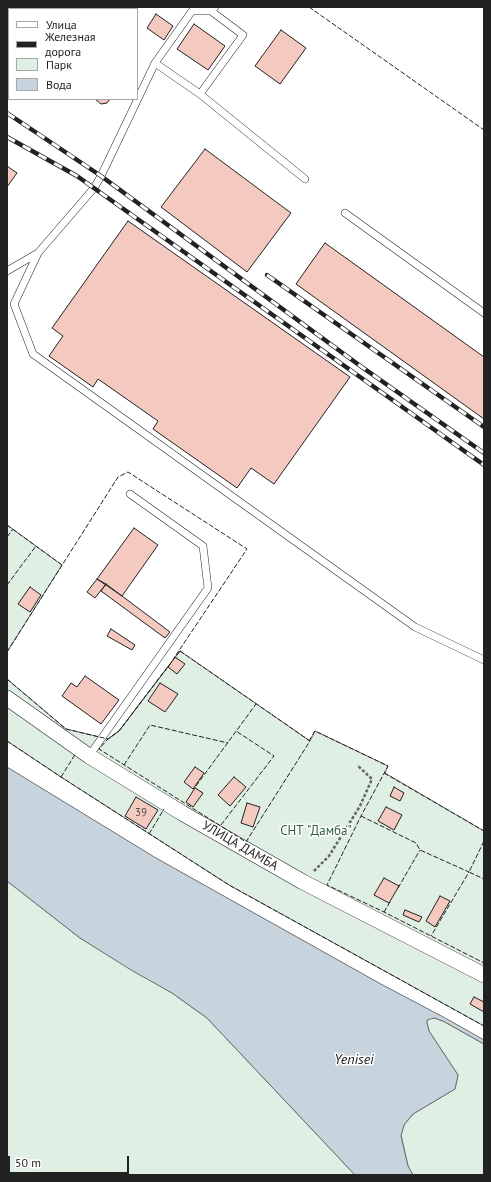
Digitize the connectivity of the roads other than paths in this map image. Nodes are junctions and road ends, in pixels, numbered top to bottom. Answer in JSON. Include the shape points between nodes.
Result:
{"nodes":[{"id":1,"x":213,"y":9,"type":"edge"},
{"id":2,"x":155,"y":63,"type":"junction"},
{"id":3,"x":200,"y":94,"type":"junction"},
{"id":4,"x":138,"y":99,"type":"edge"},
{"id":5,"x":137,"y":100,"type":"edge"},
{"id":6,"x":305,"y":179,"type":"dead end"},
{"id":7,"x":345,"y":214,"type":"dead end"},
{"id":8,"x":38,"y":253,"type":"junction"},
{"id":9,"x":7,"y":271,"type":"edge"},
{"id":10,"x":484,"y":313,"type":"edge"},
{"id":11,"x":130,"y":494,"type":"dead end"},
{"id":12,"x":484,"y":660,"type":"edge"},
{"id":13,"x":7,"y":698,"type":"edge"},
{"id":14,"x":89,"y":756,"type":"junction"},
{"id":15,"x":484,"y":974,"type":"edge"}],
"edges":[{"from":1,"to":2,"type":"lane","via":[[192,11]]},
{"from":1,"to":3,"type":"lane","via":[[243,35]]},
{"from":2,"to":3,"type":"lane"},
{"from":2,"to":4,"type":"lane"},
{"from":3,"to":6,"type":"lane"},
{"from":5,"to":8,"type":"lane","via":[[94,188]]},
{"from":7,"to":10,"type":"lane"},
{"from":8,"to":9,"type":"lane"},
{"from":8,"to":12,"type":"lane","via":[[14,304],[33,354],[415,627]]},
{"from":11,"to":14,"type":"lane","via":[[203,546],[208,588]]},
{"from":13,"to":14,"type":"street","name":"УЛИЦА ДАМБА"},
{"from":14,"to":15,"type":"street","name":"УЛИЦА ДАМБА","via":[[303,882]]}]}
